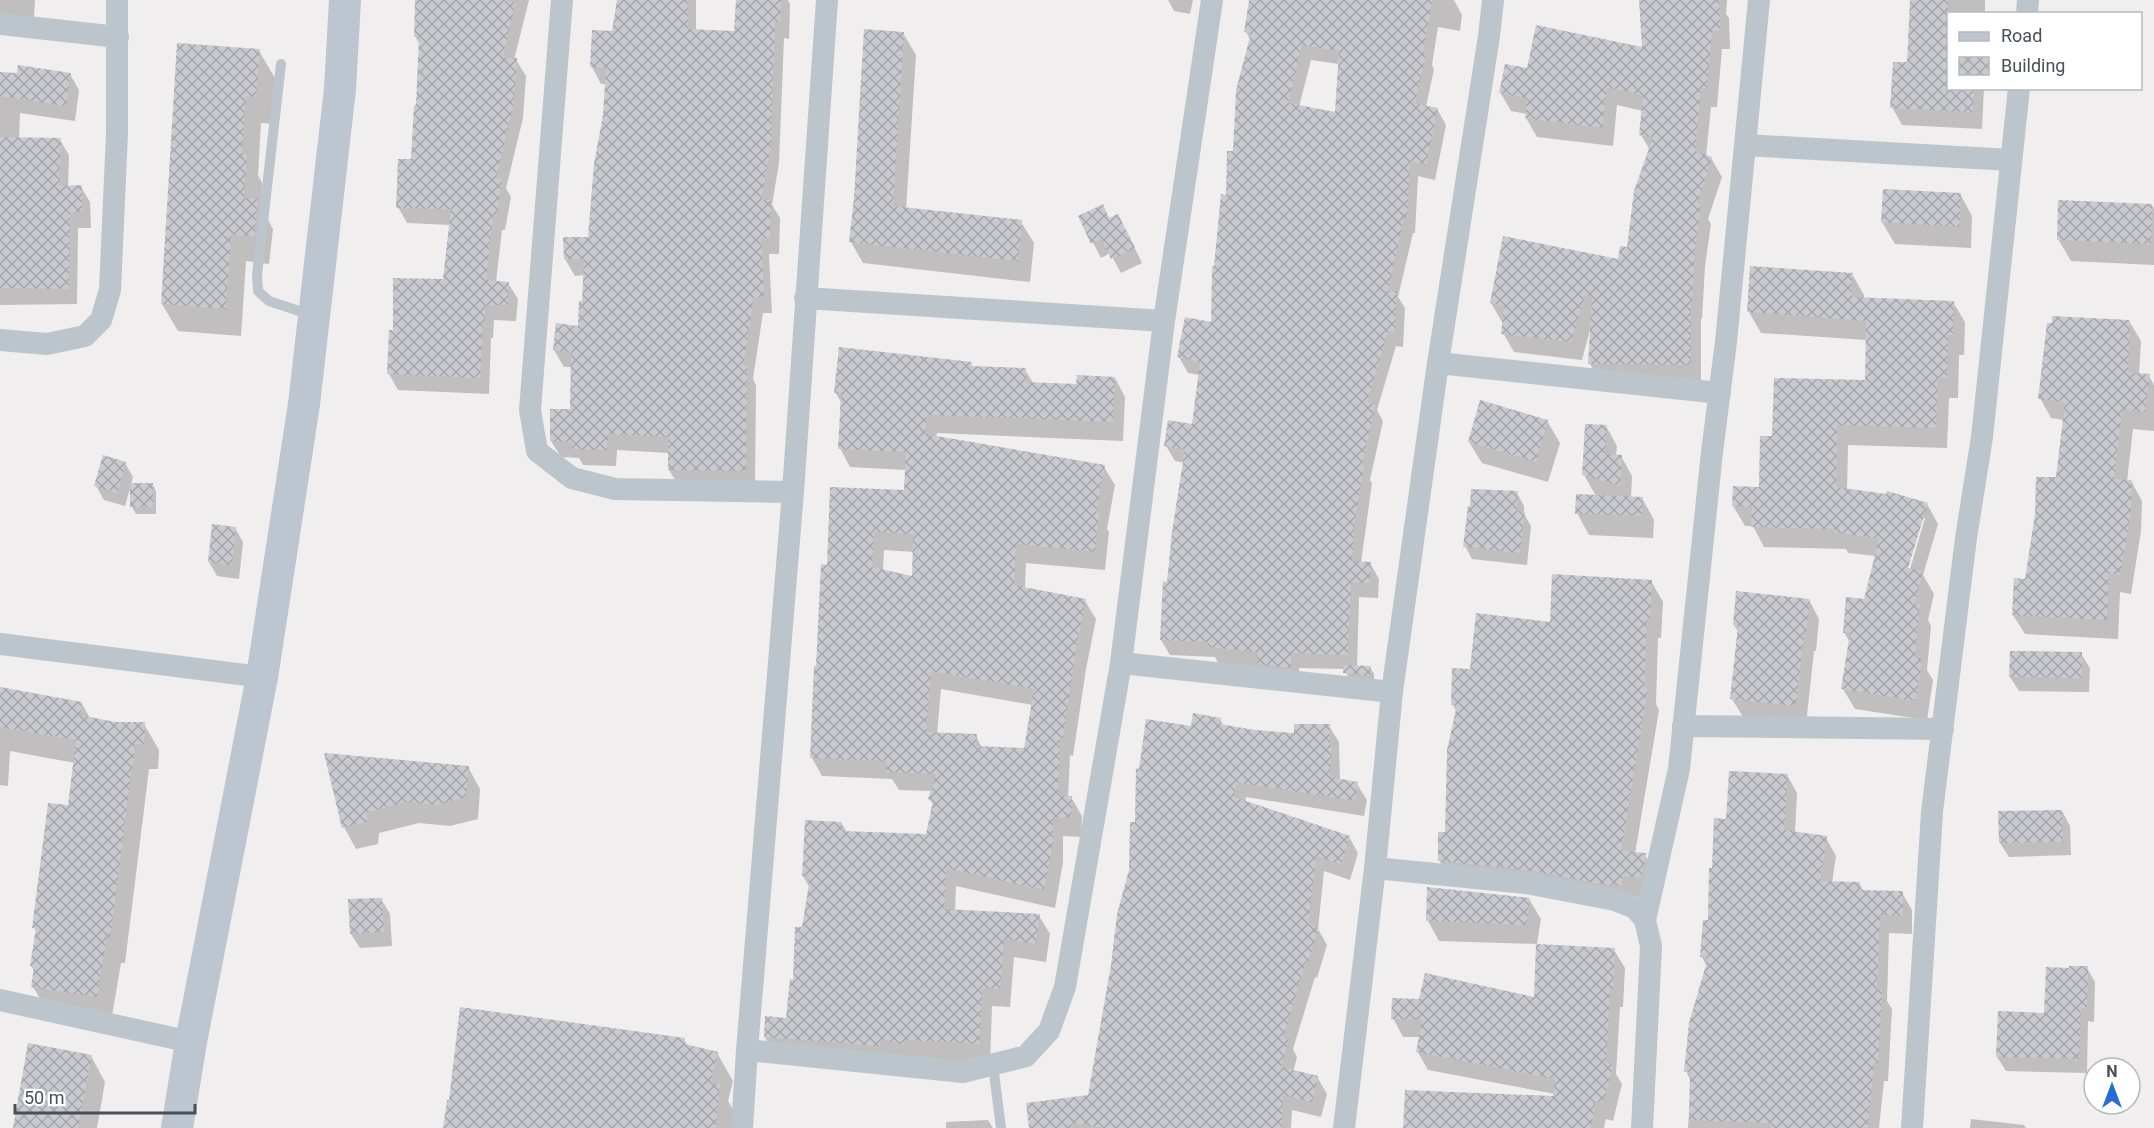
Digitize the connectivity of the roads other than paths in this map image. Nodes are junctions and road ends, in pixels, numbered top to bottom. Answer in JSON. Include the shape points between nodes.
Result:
{"nodes":[{"id":1,"x":117,"y":0,"type":"edge"},
{"id":2,"x":345,"y":0,"type":"edge"},
{"id":3,"x":562,"y":0,"type":"edge"},
{"id":4,"x":827,"y":0,"type":"edge"},
{"id":5,"x":1212,"y":0,"type":"edge"},
{"id":6,"x":1493,"y":0,"type":"edge"},
{"id":7,"x":1760,"y":0,"type":"edge"},
{"id":8,"x":0,"y":24,"type":"edge"},
{"id":9,"x":118,"y":38,"type":"junction"},
{"id":10,"x":280,"y":64,"type":"dead end"},
{"id":11,"x":2019,"y":90,"type":"edge"},
{"id":12,"x":1745,"y":145,"type":"junction"},
{"id":13,"x":2011,"y":160,"type":"junction"},
{"id":14,"x":805,"y":298,"type":"junction"},
{"id":15,"x":314,"y":316,"type":"junction"},
{"id":16,"x":1164,"y":321,"type":"junction"},
{"id":17,"x":0,"y":340,"type":"edge"},
{"id":18,"x":1438,"y":363,"type":"junction"},
{"id":19,"x":1720,"y":393,"type":"junction"},
{"id":20,"x":793,"y":492,"type":"junction"},
{"id":21,"x":0,"y":644,"type":"edge"},
{"id":22,"x":1121,"y":663,"type":"junction"},
{"id":23,"x":262,"y":677,"type":"junction"},
{"id":24,"x":1392,"y":692,"type":"junction"},
{"id":25,"x":1683,"y":726,"type":"junction"},
{"id":26,"x":1942,"y":729,"type":"junction"},
{"id":27,"x":1375,"y":868,"type":"junction"},
{"id":28,"x":1645,"y":921,"type":"junction"},
{"id":29,"x":0,"y":1000,"type":"edge"},
{"id":30,"x":191,"y":1042,"type":"junction"},
{"id":31,"x":747,"y":1050,"type":"junction"},
{"id":32,"x":993,"y":1065,"type":"junction"},
{"id":33,"x":177,"y":1128,"type":"edge"},
{"id":34,"x":742,"y":1128,"type":"edge"},
{"id":35,"x":1001,"y":1128,"type":"edge"},
{"id":36,"x":1344,"y":1128,"type":"edge"},
{"id":37,"x":1642,"y":1128,"type":"edge"},
{"id":38,"x":1911,"y":1128,"type":"edge"}],
"edges":[{"from":1,"to":9,"type":"street"},
{"from":2,"to":15,"type":"main road","via":[[340,89]]},
{"from":3,"to":20,"type":"street","via":[[530,410],[537,451],[572,478],[615,489]]},
{"from":4,"to":14,"type":"street"},
{"from":5,"to":16,"type":"street"},
{"from":6,"to":18,"type":"street"},
{"from":7,"to":12,"type":"street"},
{"from":8,"to":9,"type":"street"},
{"from":9,"to":17,"type":"street","via":[[110,290],[101,320],[85,336],[46,344]]},
{"from":10,"to":15,"type":"lane","via":[[258,291],[269,301]]},
{"from":11,"to":13,"type":"street"},
{"from":12,"to":13,"type":"street"},
{"from":12,"to":19,"type":"street"},
{"from":13,"to":26,"type":"street","via":[[1982,437]]},
{"from":14,"to":16,"type":"street"},
{"from":14,"to":20,"type":"street"},
{"from":15,"to":23,"type":"main road"},
{"from":16,"to":22,"type":"street"},
{"from":18,"to":19,"type":"street"},
{"from":18,"to":24,"type":"street"},
{"from":19,"to":25,"type":"street"},
{"from":20,"to":31,"type":"street"},
{"from":21,"to":23,"type":"street"},
{"from":22,"to":24,"type":"street"},
{"from":22,"to":32,"type":"street","via":[[1065,987],[1049,1031],[1026,1056]]},
{"from":23,"to":30,"type":"main road"},
{"from":24,"to":27,"type":"street"},
{"from":25,"to":26,"type":"street"},
{"from":25,"to":28,"type":"street","via":[[1678,769]]},
{"from":26,"to":38,"type":"street","via":[[1932,812]]},
{"from":27,"to":28,"type":"street","via":[[1526,883],[1615,900],[1635,908]]},
{"from":27,"to":36,"type":"street"},
{"from":28,"to":37,"type":"street","via":[[1650,946]]},
{"from":29,"to":30,"type":"street"},
{"from":30,"to":33,"type":"main road"},
{"from":31,"to":32,"type":"street","via":[[963,1072]]},
{"from":31,"to":34,"type":"street"},
{"from":32,"to":35,"type":"lane"}]}
